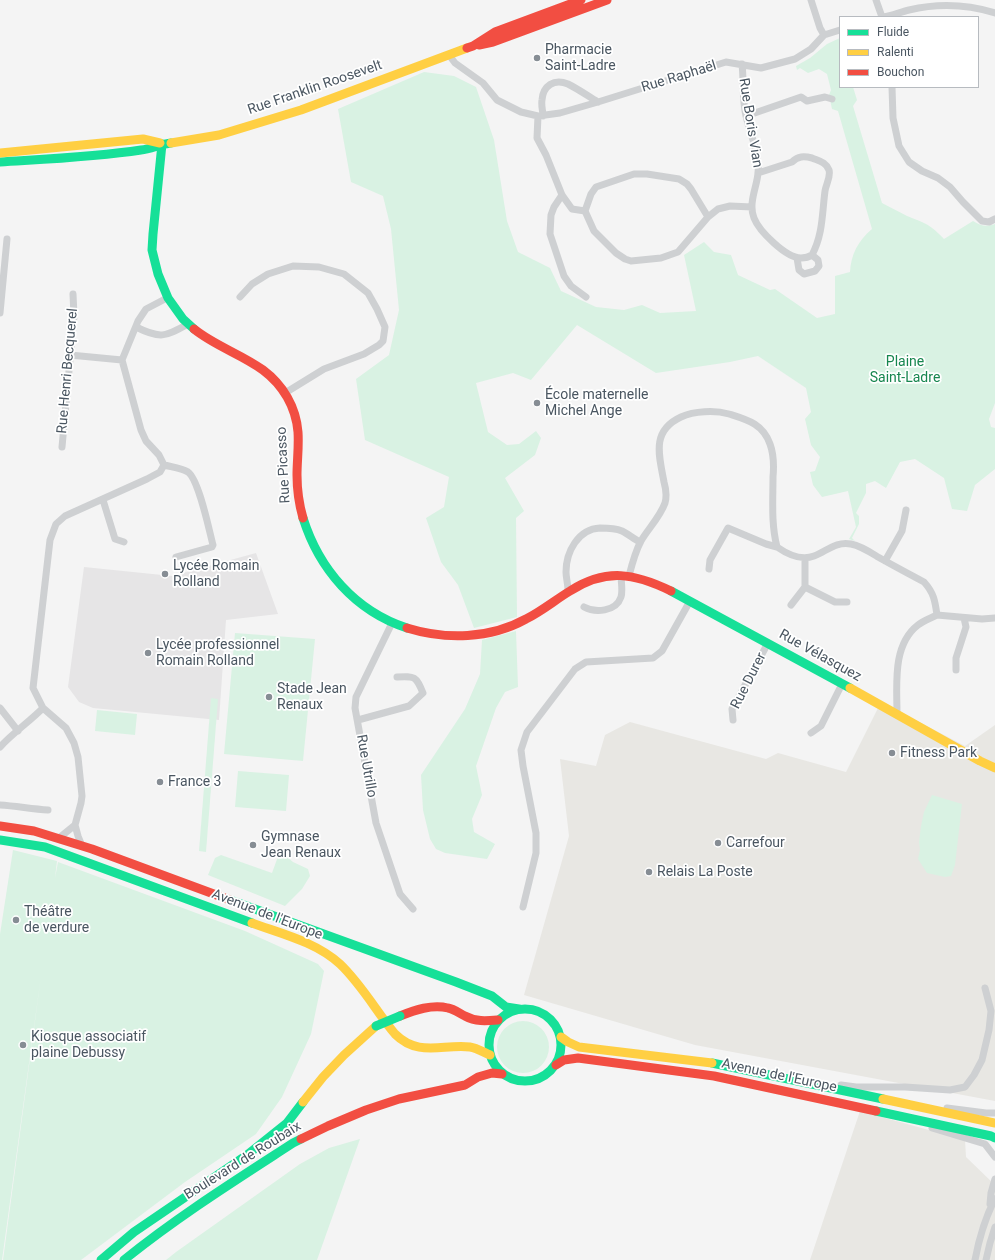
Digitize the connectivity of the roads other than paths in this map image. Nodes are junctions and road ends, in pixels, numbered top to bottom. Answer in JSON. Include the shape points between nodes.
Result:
{"nodes":[{"id":1,"x":581,"y":0,"type":"edge"},
{"id":2,"x":607,"y":0,"type":"edge"},
{"id":3,"x":811,"y":0,"type":"edge"},
{"id":4,"x":876,"y":0,"type":"edge"},
{"id":5,"x":948,"y":2,"type":"edge"},
{"id":6,"x":995,"y":13,"type":"edge"},
{"id":7,"x":884,"y":16,"type":"edge"},
{"id":8,"x":888,"y":16,"type":"edge"},
{"id":9,"x":839,"y":30,"type":"edge"},
{"id":10,"x":824,"y":35,"type":"junction"},
{"id":11,"x":473,"y":46,"type":"junction"},
{"id":12,"x":449,"y":55,"type":"junction"},
{"id":13,"x":742,"y":64,"type":"junction"},
{"id":14,"x":892,"y":88,"type":"edge"},
{"id":15,"x":832,"y":99,"type":"dead end"},
{"id":16,"x":598,"y":102,"type":"junction"},
{"id":17,"x":541,"y":116,"type":"junction"},
{"id":18,"x":746,"y":116,"type":"junction"},
{"id":19,"x":162,"y":144,"type":"junction"},
{"id":20,"x":0,"y":153,"type":"edge"},
{"id":21,"x":0,"y":162,"type":"edge"},
{"id":22,"x":758,"y":173,"type":"junction"},
{"id":23,"x":562,"y":195,"type":"junction"},
{"id":24,"x":752,"y":207,"type":"junction"},
{"id":25,"x":585,"y":211,"type":"junction"},
{"id":26,"x":708,"y":217,"type":"junction"},
{"id":27,"x":995,"y":219,"type":"edge"},
{"id":28,"x":7,"y":239,"type":"dead end"},
{"id":29,"x":814,"y":252,"type":"junction"},
{"id":30,"x":797,"y":258,"type":"junction"},
{"id":31,"x":73,"y":294,"type":"dead end"},
{"id":32,"x":240,"y":297,"type":"dead end"},
{"id":33,"x":586,"y":297,"type":"dead end"},
{"id":34,"x":167,"y":298,"type":"junction"},
{"id":35,"x":0,"y":312,"type":"edge"},
{"id":36,"x":188,"y":324,"type":"junction"},
{"id":37,"x":136,"y":327,"type":"junction"},
{"id":38,"x":70,"y":355,"type":"junction"},
{"id":39,"x":122,"y":360,"type":"junction"},
{"id":40,"x":285,"y":393,"type":"junction"},
{"id":41,"x":62,"y":447,"type":"dead end"},
{"id":42,"x":164,"y":465,"type":"junction"},
{"id":43,"x":103,"y":500,"type":"junction"},
{"id":44,"x":906,"y":510,"type":"dead end"},
{"id":45,"x":124,"y":542,"type":"dead end"},
{"id":46,"x":640,"y":542,"type":"junction"},
{"id":47,"x":777,"y":547,"type":"junction"},
{"id":48,"x":176,"y":557,"type":"dead end"},
{"id":49,"x":805,"y":558,"type":"junction"},
{"id":50,"x":885,"y":561,"type":"junction"},
{"id":51,"x":709,"y":569,"type":"dead end"},
{"id":52,"x":625,"y":575,"type":"junction"},
{"id":53,"x":804,"y":587,"type":"junction"},
{"id":54,"x":568,"y":590,"type":"junction"},
{"id":55,"x":690,"y":601,"type":"junction"},
{"id":56,"x":847,"y":602,"type":"dead end"},
{"id":57,"x":791,"y":605,"type":"dead end"},
{"id":58,"x":584,"y":607,"type":"dead end"},
{"id":59,"x":937,"y":614,"type":"junction"},
{"id":60,"x":964,"y":618,"type":"junction"},
{"id":61,"x":995,"y":618,"type":"edge"},
{"id":62,"x":392,"y":623,"type":"junction"},
{"id":63,"x":768,"y":643,"type":"junction"},
{"id":64,"x":956,"y":670,"type":"dead end"},
{"id":65,"x":397,"y":677,"type":"dead end"},
{"id":66,"x":842,"y":684,"type":"junction"},
{"id":67,"x":0,"y":708,"type":"edge"},
{"id":68,"x":43,"y":708,"type":"junction"},
{"id":69,"x":897,"y":714,"type":"junction"},
{"id":70,"x":358,"y":720,"type":"junction"},
{"id":71,"x":732,"y":720,"type":"dead end"},
{"id":72,"x":18,"y":731,"type":"junction"},
{"id":73,"x":811,"y":733,"type":"dead end"},
{"id":74,"x":0,"y":747,"type":"edge"},
{"id":75,"x":995,"y":768,"type":"edge"},
{"id":76,"x":0,"y":805,"type":"edge"},
{"id":77,"x":48,"y":810,"type":"dead end"},
{"id":78,"x":75,"y":825,"type":"junction"},
{"id":79,"x":0,"y":826,"type":"edge"},
{"id":80,"x":59,"y":838,"type":"junction"},
{"id":81,"x":0,"y":840,"type":"edge"},
{"id":82,"x":82,"y":846,"type":"junction"},
{"id":83,"x":523,"y":907,"type":"dead end"},
{"id":84,"x":413,"y":909,"type":"dead end"},
{"id":85,"x":985,"y":988,"type":"dead end"},
{"id":86,"x":519,"y":1009,"type":"junction"},
{"id":87,"x":498,"y":1020,"type":"junction"},
{"id":88,"x":561,"y":1037,"type":"junction"},
{"id":89,"x":490,"y":1056,"type":"junction"},
{"id":90,"x":556,"y":1065,"type":"junction"},
{"id":91,"x":502,"y":1074,"type":"junction"},
{"id":92,"x":805,"y":1084,"type":"junction"},
{"id":93,"x":916,"y":1107,"type":"junction"},
{"id":94,"x":884,"y":1112,"type":"junction"},
{"id":95,"x":995,"y":1113,"type":"edge"},
{"id":96,"x":995,"y":1123,"type":"edge"},
{"id":97,"x":995,"y":1138,"type":"edge"},
{"id":98,"x":995,"y":1157,"type":"edge"},
{"id":99,"x":995,"y":1179,"type":"edge"},
{"id":100,"x":995,"y":1199,"type":"edge"},
{"id":101,"x":990,"y":1209,"type":"junction"},
{"id":102,"x":995,"y":1227,"type":"edge"},
{"id":103,"x":101,"y":1260,"type":"edge"},
{"id":104,"x":124,"y":1260,"type":"edge"},
{"id":105,"x":975,"y":1260,"type":"edge"},
{"id":106,"x":986,"y":1260,"type":"edge"}],
"edges":[{"from":1,"to":11,"type":"main road","via":[[496,32]]},
{"from":2,"to":11,"type":"main road","via":[[493,42]]},
{"from":3,"to":10,"type":"street"},
{"from":4,"to":7,"type":"street"},
{"from":5,"to":6,"type":"street"},
{"from":5,"to":8,"type":"street"},
{"from":9,"to":10,"type":"street"},
{"from":10,"to":13,"type":"street","name":"Rue Raphaël","via":[[811,49],[795,59],[761,68]]},
{"from":11,"to":12,"type":"main road","name":"Rue Franklin Roosevelt"},
{"from":12,"to":17,"type":"street","name":"Rue Raphaël","via":[[455,63],[483,83],[497,100],[521,112]]},
{"from":12,"to":19,"type":"main road","name":"Rue Franklin Roosevelt","via":[[268,121],[219,135]]},
{"from":13,"to":16,"type":"street","name":"Rue Raphaël","via":[[726,62]]},
{"from":13,"to":18,"type":"street","name":"Rue Boris Vian"},
{"from":14,"to":27,"type":"street","via":[[893,118],[899,146],[909,162],[950,187],[982,221],[989,222]]},
{"from":15,"to":18,"type":"street","via":[[825,96],[807,100],[801,97]]},
{"from":16,"to":17,"type":"street","name":"Rue Raphaël"},
{"from":16,"to":17,"type":"street","via":[[569,85],[553,82],[543,93]]},
{"from":17,"to":23,"type":"street","via":[[537,138]]},
{"from":18,"to":22,"type":"street","name":"Rue Boris Vian"},
{"from":19,"to":20,"type":"main road","name":"Rue Franklin Roosevelt","via":[[143,140]]},
{"from":19,"to":21,"type":"main road","name":"Rue Franklin Roosevelt","via":[[143,150]]},
{"from":19,"to":34,"type":"main road","name":"Rue Picasso","via":[[152,249],[156,269]]},
{"from":22,"to":24,"type":"street","name":"Rue Boris Vian"},
{"from":22,"to":29,"type":"street","via":[[804,156],[825,163],[829,168],[821,233]]},
{"from":23,"to":25,"type":"street","via":[[572,209]]},
{"from":23,"to":33,"type":"street","via":[[551,216],[550,234],[564,276],[571,286]]},
{"from":24,"to":26,"type":"street","via":[[730,206],[718,209]]},
{"from":24,"to":30,"type":"street","via":[[754,217],[766,237]]},
{"from":25,"to":26,"type":"street","via":[[596,187],[634,174],[647,174],[679,180],[686,184],[692,189]]},
{"from":25,"to":26,"type":"street","via":[[594,231],[616,252],[631,261],[661,258],[678,252]]},
{"from":28,"to":35,"type":"street"},
{"from":29,"to":30,"type":"street"},
{"from":29,"to":30,"type":"street","via":[[819,266],[815,271],[804,274],[799,270]]},
{"from":31,"to":38,"type":"street","name":"Rue Henri Becquerel","via":[[74,316]]},
{"from":32,"to":40,"type":"street","via":[[252,284],[268,274],[293,266],[319,267],[344,274],[368,293],[377,309],[385,327],[383,341],[379,345],[364,354],[324,369]]},
{"from":34,"to":36,"type":"main road","name":"Rue Picasso"},
{"from":34,"to":37,"type":"street","via":[[146,309]]},
{"from":36,"to":37,"type":"street","via":[[173,333],[160,336]]},
{"from":36,"to":40,"type":"main road","name":"Rue Picasso","via":[[210,341],[273,377]]},
{"from":37,"to":39,"type":"street"},
{"from":38,"to":39,"type":"street"},
{"from":38,"to":41,"type":"street","name":"Rue Henri Becquerel"},
{"from":39,"to":42,"type":"street","via":[[141,430]]},
{"from":40,"to":62,"type":"main road","name":"Rue Picasso","via":[[294,411],[299,430],[297,476],[301,512],[315,549],[344,588],[367,608]]},
{"from":42,"to":43,"type":"street","via":[[158,474]]},
{"from":42,"to":48,"type":"street","via":[[188,472],[193,478],[213,545],[210,549]]},
{"from":43,"to":45,"type":"street","via":[[115,539]]},
{"from":43,"to":68,"type":"street","via":[[65,516],[52,532],[33,681],[33,688]]},
{"from":44,"to":50,"type":"street","via":[[902,531]]},
{"from":46,"to":47,"type":"street","via":[[665,502],[666,491],[658,448],[666,427],[686,414],[724,412],[756,424],[763,430],[771,446],[774,458],[773,525]]},
{"from":46,"to":52,"type":"street"},
{"from":46,"to":54,"type":"street","via":[[621,531],[609,528],[587,531],[576,539],[569,553],[566,571]]},
{"from":47,"to":49,"type":"street","via":[[784,552]]},
{"from":47,"to":51,"type":"street","via":[[728,528],[710,560]]},
{"from":49,"to":50,"type":"street","via":[[844,543],[858,546]]},
{"from":49,"to":53,"type":"street"},
{"from":50,"to":59,"type":"street","via":[[924,582],[931,590]]},
{"from":52,"to":54,"type":"main road","name":"Rue Picasso","via":[[592,579]]},
{"from":52,"to":55,"type":"main road","name":"Rue Vélasquez","via":[[652,582]]},
{"from":52,"to":58,"type":"street","via":[[621,597],[612,607],[598,611]]},
{"from":53,"to":56,"type":"street","via":[[835,602]]},
{"from":53,"to":57,"type":"street"},
{"from":54,"to":62,"type":"main road","name":"Rue Picasso","via":[[526,619],[499,630],[466,636],[437,635]]},
{"from":55,"to":63,"type":"main road","name":"Rue Vélasquez"},
{"from":55,"to":83,"type":"street","via":[[662,651],[653,658],[586,662],[575,669],[527,732],[521,750],[536,833],[536,853]]},
{"from":59,"to":60,"type":"street"},
{"from":59,"to":69,"type":"street","via":[[918,625],[904,643],[898,672]]},
{"from":60,"to":61,"type":"street"},
{"from":60,"to":64,"type":"street","via":[[966,627],[956,658]]},
{"from":62,"to":70,"type":"street","name":"Rue Utrillo","via":[[356,696]]},
{"from":63,"to":66,"type":"main road","name":"Rue Vélasquez"},
{"from":63,"to":71,"type":"street","name":"Rue Durer","via":[[732,709]]},
{"from":65,"to":70,"type":"street","via":[[411,676],[418,681],[422,693],[409,706]]},
{"from":66,"to":69,"type":"main road","name":"Rue Vélasquez"},
{"from":66,"to":73,"type":"street","via":[[821,726]]},
{"from":67,"to":72,"type":"street"},
{"from":68,"to":72,"type":"street"},
{"from":68,"to":78,"type":"street","via":[[66,728],[78,757],[82,796]]},
{"from":69,"to":75,"type":"main road","name":"Rue Vélasquez"},
{"from":70,"to":84,"type":"street","name":"Rue Utrillo","via":[[376,823],[400,894]]},
{"from":72,"to":74,"type":"street"},
{"from":76,"to":77,"type":"street"},
{"from":78,"to":80,"type":"street"},
{"from":78,"to":82,"type":"street"},
{"from":79,"to":80,"type":"main road","name":"Avenue de l'Europe"},
{"from":80,"to":82,"type":"main road","name":"Avenue de l'Europe"},
{"from":81,"to":89,"type":"main road","name":"Avenue de l'Europe","via":[[25,843],[57,852],[304,942],[324,952],[340,965],[402,1040],[412,1046],[435,1049],[476,1048]]},
{"from":82,"to":86,"type":"main road","name":"Avenue de l'Europe","via":[[456,982],[492,996],[506,1007]]},
{"from":85,"to":92,"type":"street","name":"Avenue de l'Europe","via":[[989,1000],[989,1030],[982,1060],[965,1087],[950,1090]]},
{"from":86,"to":87,"type":"main road"},
{"from":86,"to":88,"type":"main road","via":[[543,1013],[555,1024]]},
{"from":87,"to":89,"type":"main road","via":[[489,1040]]},
{"from":87,"to":103,"type":"main road","name":"Boulevard de Roubaix","bridge":true,"via":[[481,1022],[449,1008],[437,1006],[413,1011],[376,1026],[323,1077],[287,1123],[247,1156],[134,1232]]},
{"from":88,"to":90,"type":"main road","via":[[561,1052]]},
{"from":88,"to":92,"type":"main road","name":"Avenue de l'Europe","via":[[579,1047],[717,1064]]},
{"from":89,"to":91,"type":"main road"},
{"from":90,"to":91,"type":"main road","via":[[547,1075],[534,1081],[521,1082]]},
{"from":90,"to":94,"type":"main road","name":"Avenue de l'Europe","via":[[564,1060],[578,1058],[714,1076]]},
{"from":91,"to":104,"type":"main road","name":"Boulevard de Roubaix","via":[[492,1073],[464,1085],[399,1099],[366,1110],[293,1143],[214,1194]]},
{"from":92,"to":93,"type":"main road","name":"Avenue de l'Europe"},
{"from":93,"to":95,"type":"street"},
{"from":93,"to":96,"type":"main road","name":"Avenue de l'Europe"},
{"from":94,"to":97,"type":"main road","name":"Avenue de l'Europe"},
{"from":94,"to":98,"type":"street","via":[[985,1144]]},
{"from":99,"to":101,"type":"street"},
{"from":100,"to":101,"type":"street"},
{"from":101,"to":105,"type":"street"},
{"from":102,"to":106,"type":"street"}]}
